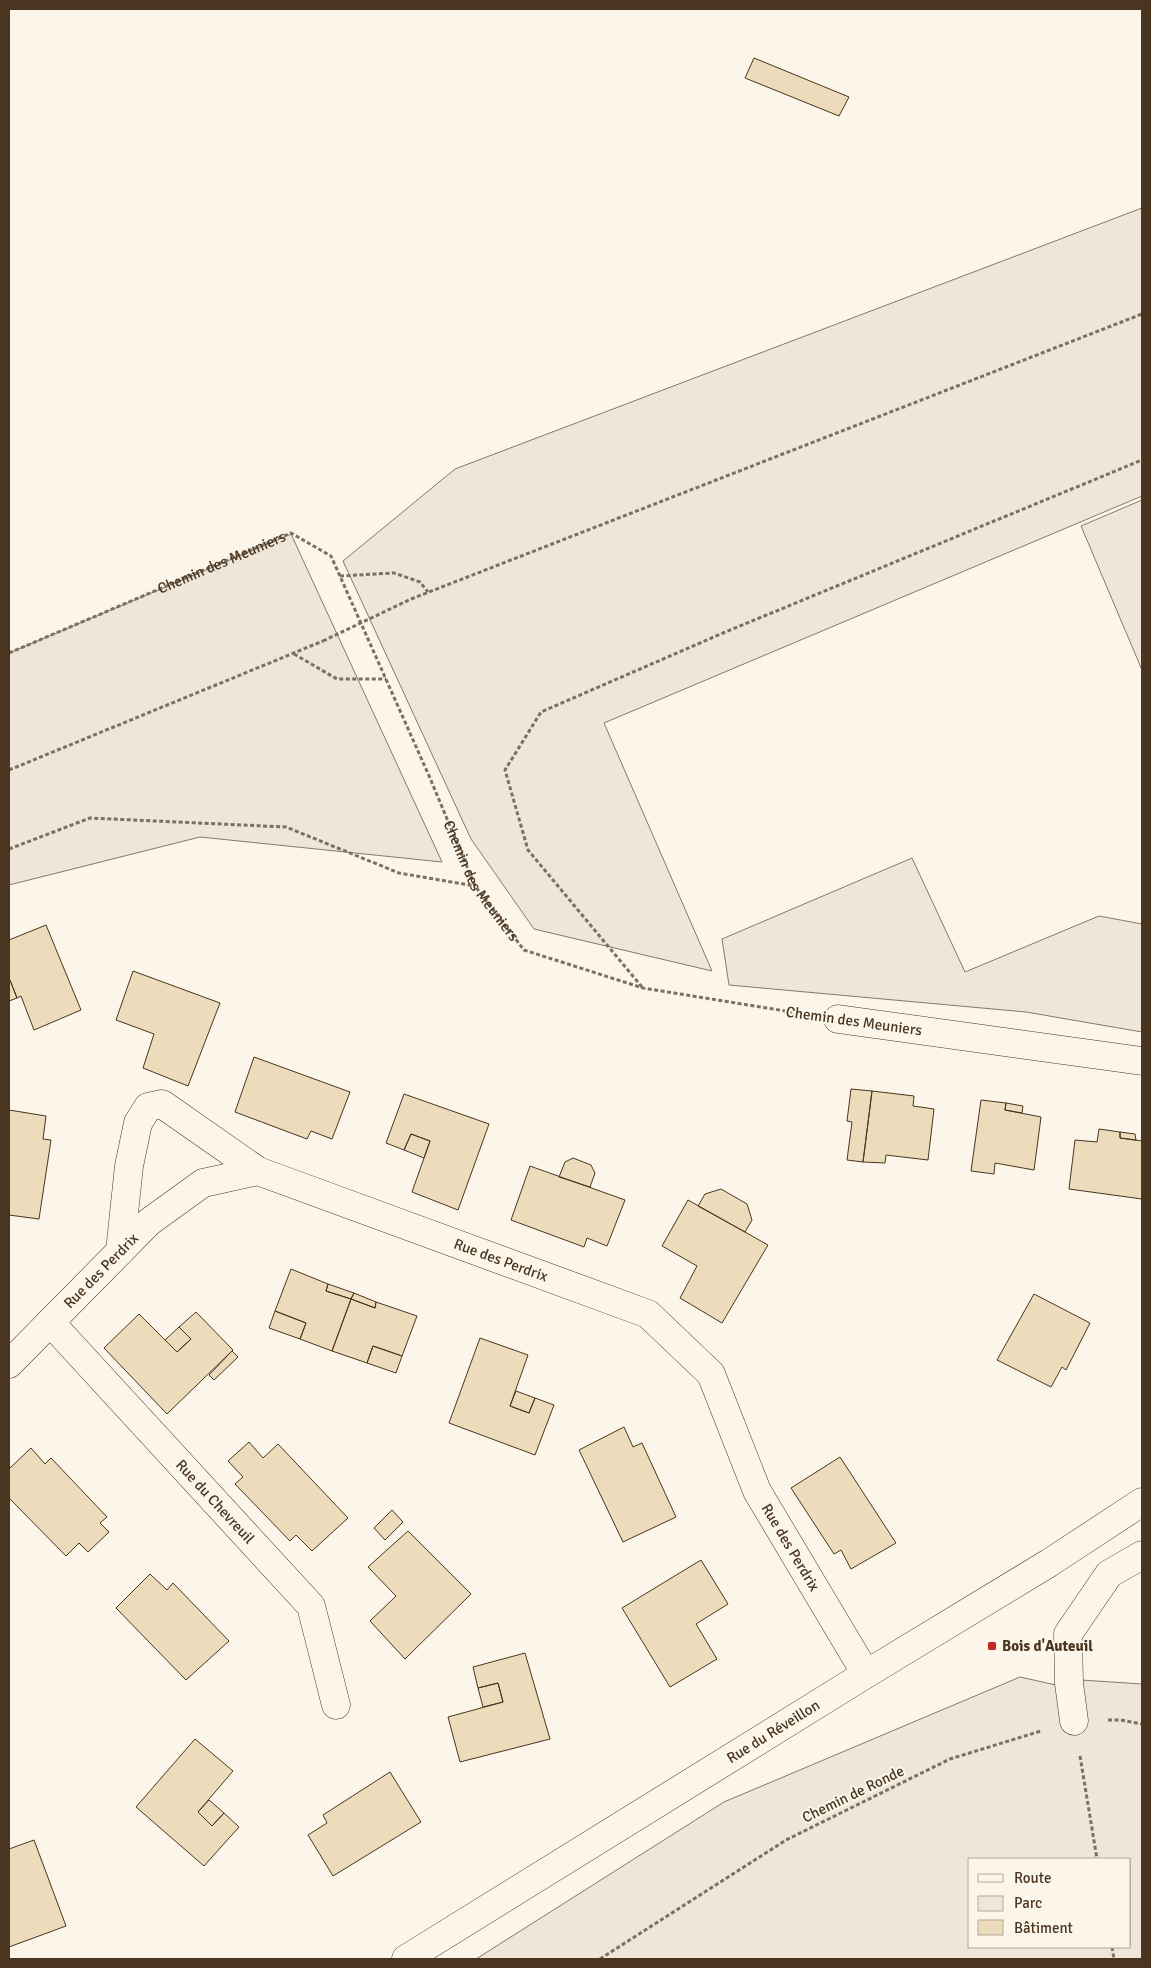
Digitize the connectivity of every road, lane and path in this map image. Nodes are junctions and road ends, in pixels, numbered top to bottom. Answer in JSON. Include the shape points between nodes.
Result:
{"nodes":[{"id":1,"x":1142,"y":314,"type":"edge"},
{"id":2,"x":1142,"y":460,"type":"edge"},
{"id":3,"x":340,"y":576,"type":"junction"},
{"id":4,"x":428,"y":592,"type":"junction"},
{"id":5,"x":9,"y":653,"type":"edge"},
{"id":6,"x":294,"y":654,"type":"junction"},
{"id":7,"x":386,"y":679,"type":"junction"},
{"id":8,"x":9,"y":770,"type":"edge"},
{"id":9,"x":9,"y":849,"type":"edge"},
{"id":10,"x":475,"y":886,"type":"junction"},
{"id":11,"x":642,"y":988,"type":"junction"},
{"id":12,"x":838,"y":1019,"type":"joint"},
{"id":13,"x":1142,"y":1061,"type":"edge"},
{"id":14,"x":258,"y":1171,"type":"junction"},
{"id":15,"x":120,"y":1251,"type":"junction"},
{"id":16,"x":50,"y":1322,"type":"junction"},
{"id":17,"x":9,"y":1364,"type":"edge"},
{"id":18,"x":1142,"y":1502,"type":"edge"},
{"id":19,"x":1142,"y":1555,"type":"edge"},
{"id":20,"x":866,"y":1674,"type":"junction"},
{"id":21,"x":336,"y":1705,"type":"dead end"},
{"id":22,"x":1074,"y":1721,"type":"junction"},
{"id":23,"x":1142,"y":1724,"type":"edge"},
{"id":24,"x":1097,"y":1858,"type":"edge"},
{"id":25,"x":406,"y":1959,"type":"edge"},
{"id":26,"x":600,"y":1959,"type":"edge"}],
"edges":[{"from":1,"to":4,"type":"path"},
{"from":2,"to":11,"type":"path","via":[[541,712],[505,770],[528,850]]},
{"from":3,"to":4,"type":"path","via":[[394,573],[420,582]]},
{"from":3,"to":5,"type":"path","name":"Chemin des Meuniers","via":[[331,556],[291,533]]},
{"from":3,"to":7,"type":"path","name":"Chemin des Meuniers"},
{"from":4,"to":6,"type":"path","bridge":true},
{"from":6,"to":7,"type":"path","via":[[337,679]]},
{"from":6,"to":8,"type":"path"},
{"from":7,"to":10,"type":"path","name":"Chemin des Meuniers"},
{"from":9,"to":10,"type":"path","via":[[90,818],[286,827],[399,873]]},
{"from":10,"to":11,"type":"path","name":"Chemin des Meuniers","via":[[524,950]]},
{"from":11,"to":12,"type":"path","name":"Chemin des Meuniers"},
{"from":12,"to":13,"type":"street","name":"Chemin des Meuniers"},
{"from":14,"to":15,"type":"street","name":"Rue des Perdrix","via":[[203,1182],[149,1222]]},
{"from":14,"to":15,"type":"street","via":[[162,1104],[148,1107],[138,1124],[129,1166]]},
{"from":14,"to":20,"type":"street","name":"Rue des Perdrix","via":[[648,1314],[711,1374],[757,1491]]},
{"from":15,"to":16,"type":"street","name":"Rue des Perdrix"},
{"from":16,"to":17,"type":"street","name":"Rue des Perdrix"},
{"from":16,"to":21,"type":"street","name":"Rue du Chevreuil","via":[[311,1606]]},
{"from":18,"to":20,"type":"street","name":"Rue du Réveillon","via":[[1049,1563]]},
{"from":19,"to":22,"type":"street","via":[[1109,1574],[1068,1634]]},
{"from":20,"to":25,"type":"street","name":"Rue du Réveillon"},
{"from":22,"to":23,"type":"path","name":"Chemin de Ronde","via":[[1121,1720]]},
{"from":22,"to":24,"type":"path"},
{"from":22,"to":26,"type":"path","name":"Chemin de Ronde","via":[[950,1759],[786,1840]]}]}
